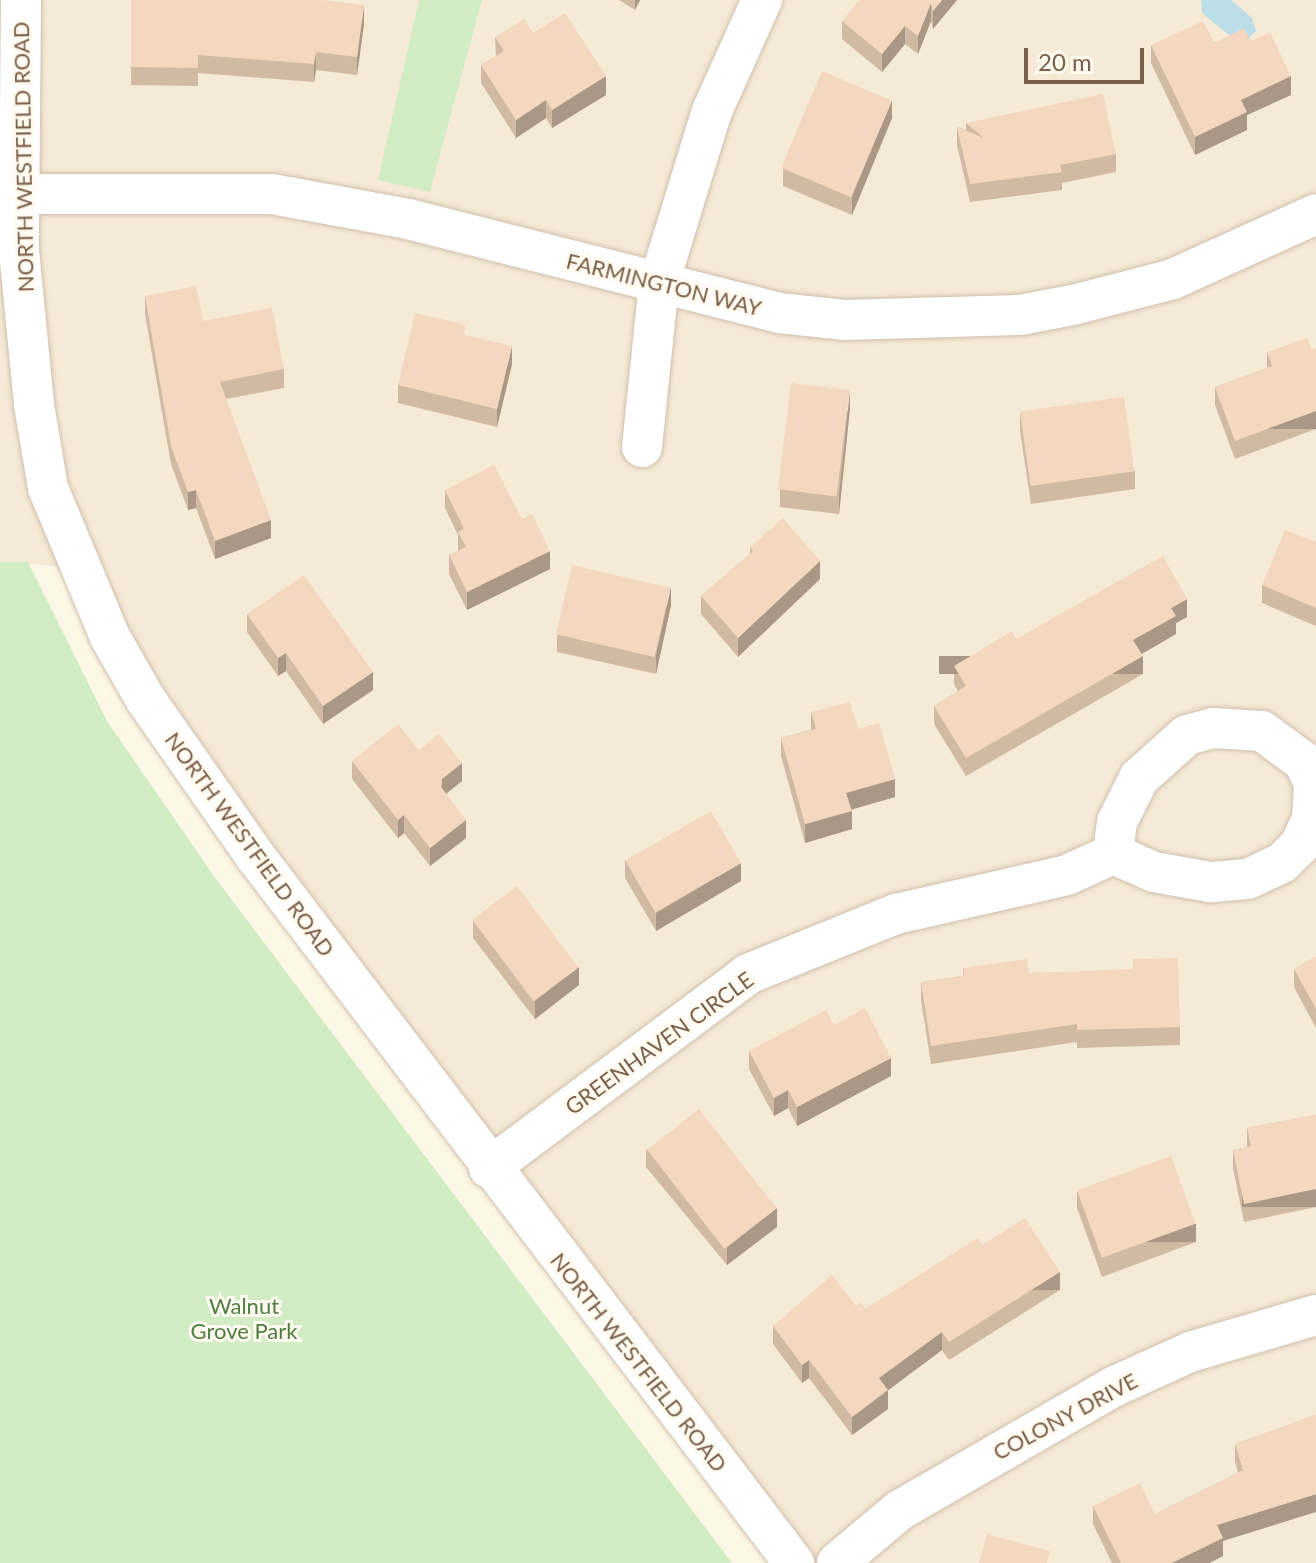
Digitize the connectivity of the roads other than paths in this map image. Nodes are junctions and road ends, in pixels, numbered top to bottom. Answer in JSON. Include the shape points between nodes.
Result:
{"nodes":[{"id":1,"x":21,"y":0,"type":"edge"},
{"id":2,"x":762,"y":0,"type":"edge"},
{"id":3,"x":10,"y":194,"type":"edge"},
{"id":4,"x":1316,"y":214,"type":"edge"},
{"id":5,"x":659,"y":283,"type":"junction"},
{"id":6,"x":642,"y":447,"type":"dead end"},
{"id":7,"x":1113,"y":854,"type":"junction"},
{"id":8,"x":489,"y":1168,"type":"junction"},
{"id":9,"x":1316,"y":1315,"type":"edge"},
{"id":10,"x":794,"y":1563,"type":"edge"},
{"id":11,"x":837,"y":1563,"type":"edge"}],
"edges":[{"from":1,"to":3,"type":"street","name":"NORTH WESTFIELD ROAD"},
{"from":2,"to":5,"type":"street","via":[[712,111]]},
{"from":3,"to":5,"type":"street","name":"FARMINGTON WAY","via":[[272,194],[408,219]]},
{"from":3,"to":8,"type":"street","name":"NORTH WESTFIELD ROAD","via":[[48,488],[110,637],[146,700],[256,857]]},
{"from":4,"to":5,"type":"street","name":"FARMINGTON WAY","via":[[1173,279],[1020,315],[844,320],[779,313]]},
{"from":5,"to":6,"type":"street"},
{"from":7,"to":7,"type":"street","via":[[1182,877],[1210,882],[1247,879],[1282,863],[1300,845],[1312,819],[1314,783],[1304,762],[1262,731],[1213,728],[1187,735],[1139,778],[1117,822]]},
{"from":7,"to":8,"type":"street","name":"GREENHAVEN CIRCLE","via":[[1067,875],[896,914],[748,974]]},
{"from":8,"to":10,"type":"street","name":"NORTH WESTFIELD ROAD"},
{"from":9,"to":11,"type":"street","name":"COLONY DRIVE","via":[[1190,1352],[1113,1387],[900,1510]]}]}
